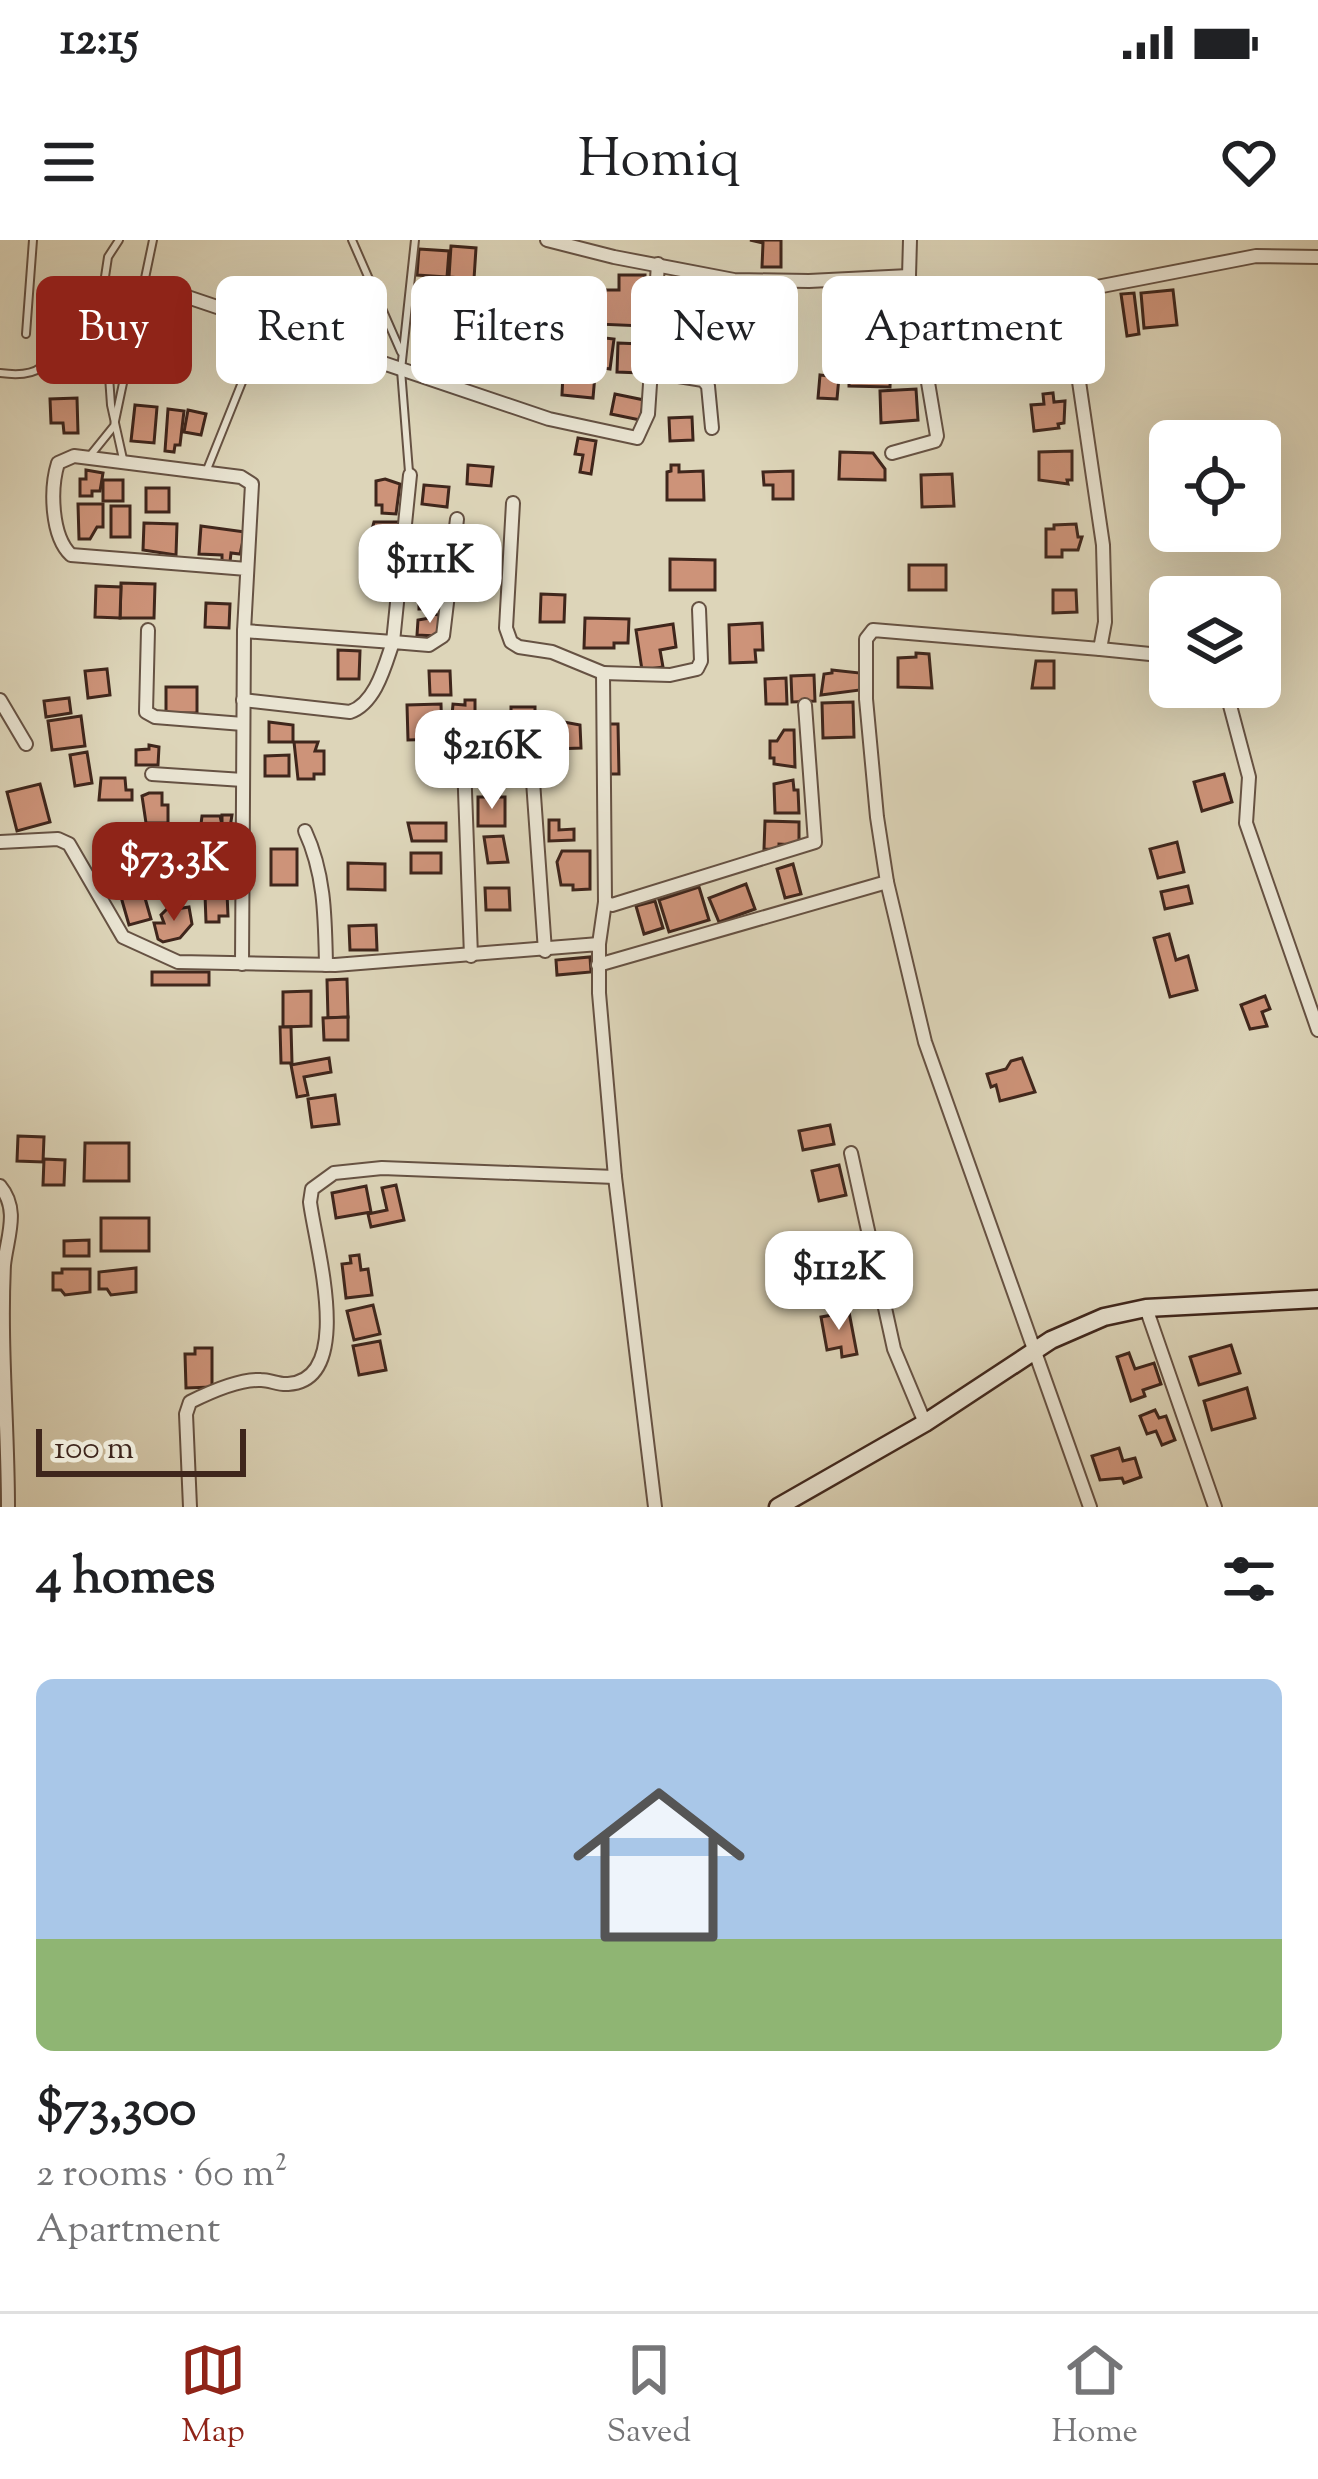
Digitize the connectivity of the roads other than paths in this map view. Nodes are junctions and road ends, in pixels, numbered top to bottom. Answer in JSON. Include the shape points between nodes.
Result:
{"nodes":[{"id":1,"x":33,"y":240,"type":"edge"},
{"id":2,"x":119,"y":240,"type":"edge"},
{"id":3,"x":153,"y":240,"type":"edge"},
{"id":4,"x":352,"y":240,"type":"edge"},
{"id":5,"x":415,"y":240,"type":"edge"},
{"id":6,"x":547,"y":240,"type":"edge"},
{"id":7,"x":910,"y":240,"type":"edge"},
{"id":8,"x":1253,"y":240,"type":"edge"},
{"id":9,"x":1256,"y":256,"type":"junction"},
{"id":10,"x":1318,"y":257,"type":"edge"},
{"id":11,"x":658,"y":264,"type":"junction"},
{"id":12,"x":103,"y":276,"type":"edge"},
{"id":13,"x":147,"y":276,"type":"edge"},
{"id":14,"x":657,"y":276,"type":"edge"},
{"id":15,"x":909,"y":276,"type":"edge"},
{"id":16,"x":822,"y":280,"type":"edge"},
{"id":17,"x":1105,"y":285,"type":"edge"},
{"id":18,"x":26,"y":334,"type":"dead end"},
{"id":19,"x":401,"y":354,"type":"junction"},
{"id":20,"x":387,"y":365,"type":"edge"},
{"id":21,"x":36,"y":369,"type":"edge"},
{"id":22,"x":401,"y":370,"type":"junction"},
{"id":23,"x":0,"y":373,"type":"edge"},
{"id":24,"x":110,"y":384,"type":"edge"},
{"id":25,"x":123,"y":384,"type":"edge"},
{"id":26,"x":242,"y":384,"type":"edge"},
{"id":27,"x":648,"y":384,"type":"edge"},
{"id":28,"x":706,"y":384,"type":"edge"},
{"id":29,"x":929,"y":384,"type":"edge"},
{"id":30,"x":1079,"y":384,"type":"edge"},
{"id":31,"x":114,"y":426,"type":"junction"},
{"id":32,"x":712,"y":428,"type":"dead end"},
{"id":33,"x":892,"y":453,"type":"dead end"},
{"id":34,"x":87,"y":458,"type":"junction"},
{"id":35,"x":124,"y":462,"type":"junction"},
{"id":36,"x":206,"y":472,"type":"junction"},
{"id":37,"x":410,"y":475,"type":"joint"},
{"id":38,"x":512,"y":503,"type":"dead end"},
{"id":39,"x":457,"y":518,"type":"dead end"},
{"id":40,"x":247,"y":569,"type":"junction"},
{"id":41,"x":699,"y":609,"type":"dead end"},
{"id":42,"x":148,"y":630,"type":"dead end"},
{"id":43,"x":244,"y":631,"type":"junction"},
{"id":44,"x":393,"y":642,"type":"junction"},
{"id":45,"x":1100,"y":650,"type":"junction"},
{"id":46,"x":1149,"y":654,"type":"edge"},
{"id":47,"x":603,"y":673,"type":"junction"},
{"id":48,"x":0,"y":700,"type":"edge"},
{"id":49,"x":243,"y":700,"type":"junction"},
{"id":50,"x":805,"y":705,"type":"dead end"},
{"id":51,"x":1231,"y":708,"type":"edge"},
{"id":52,"x":243,"y":724,"type":"junction"},
{"id":53,"x":26,"y":744,"type":"dead end"},
{"id":54,"x":152,"y":774,"type":"dead end"},
{"id":55,"x":243,"y":780,"type":"junction"},
{"id":56,"x":305,"y":831,"type":"dead end"},
{"id":57,"x":0,"y":842,"type":"edge"},
{"id":58,"x":887,"y":882,"type":"junction"},
{"id":59,"x":605,"y":902,"type":"junction"},
{"id":60,"x":599,"y":944,"type":"junction"},
{"id":61,"x":545,"y":951,"type":"junction"},
{"id":62,"x":471,"y":956,"type":"junction"},
{"id":63,"x":242,"y":964,"type":"junction"},
{"id":64,"x":326,"y":964,"type":"junction"},
{"id":65,"x":598,"y":965,"type":"junction"},
{"id":66,"x":1318,"y":1030,"type":"edge"},
{"id":67,"x":851,"y":1153,"type":"dead end"},
{"id":68,"x":616,"y":1177,"type":"junction"},
{"id":69,"x":0,"y":1186,"type":"edge"},
{"id":70,"x":1318,"y":1299,"type":"edge"},
{"id":71,"x":1146,"y":1307,"type":"junction"},
{"id":72,"x":1034,"y":1350,"type":"junction"},
{"id":73,"x":925,"y":1424,"type":"junction"},
{"id":74,"x":8,"y":1507,"type":"edge"},
{"id":75,"x":190,"y":1507,"type":"edge"},
{"id":76,"x":655,"y":1507,"type":"edge"},
{"id":77,"x":778,"y":1507,"type":"edge"},
{"id":78,"x":1090,"y":1507,"type":"edge"},
{"id":79,"x":1215,"y":1507,"type":"edge"}],
"edges":[{"from":1,"to":18,"type":"lane"},
{"from":2,"to":12,"type":"lane"},
{"from":3,"to":13,"type":"lane"},
{"from":4,"to":19,"type":"lane"},
{"from":5,"to":19,"type":"lane"},
{"from":6,"to":11,"type":"street"},
{"from":7,"to":15,"type":"street"},
{"from":8,"to":9,"type":"street"},
{"from":9,"to":10,"type":"street"},
{"from":9,"to":17,"type":"street"},
{"from":11,"to":14,"type":"street"},
{"from":11,"to":16,"type":"street","via":[[734,280]]},
{"from":19,"to":22,"type":"lane"},
{"from":20,"to":22,"type":"street"},
{"from":21,"to":23,"type":"lane"},
{"from":22,"to":27,"type":"street","via":[[549,419],[637,438]]},
{"from":22,"to":37,"type":"lane"},
{"from":24,"to":31,"type":"lane"},
{"from":25,"to":31,"type":"lane"},
{"from":26,"to":36,"type":"lane"},
{"from":28,"to":32,"type":"street"},
{"from":29,"to":33,"type":"street","via":[[938,436]]},
{"from":30,"to":45,"type":"street","via":[[1103,544]]},
{"from":31,"to":34,"type":"lane"},
{"from":31,"to":35,"type":"lane"},
{"from":34,"to":35,"type":"street"},
{"from":34,"to":40,"type":"street","via":[[65,458],[55,472],[66,551]]},
{"from":35,"to":36,"type":"street"},
{"from":36,"to":40,"type":"street","via":[[252,484]]},
{"from":37,"to":44,"type":"street"},
{"from":38,"to":47,"type":"street","via":[[511,642]]},
{"from":39,"to":44,"type":"street","via":[[443,636],[434,644]]},
{"from":40,"to":43,"type":"street"},
{"from":41,"to":47,"type":"street","via":[[697,669]]},
{"from":42,"to":52,"type":"street","via":[[146,712]]},
{"from":43,"to":44,"type":"street"},
{"from":43,"to":49,"type":"street"},
{"from":44,"to":49,"type":"street","via":[[381,674],[350,712]]},
{"from":45,"to":46,"type":"street"},
{"from":45,"to":58,"type":"street","via":[[884,628],[869,633],[866,699]]},
{"from":47,"to":59,"type":"street"},
{"from":48,"to":53,"type":"street"},
{"from":49,"to":52,"type":"street"},
{"from":50,"to":59,"type":"street","via":[[815,842]]},
{"from":51,"to":66,"type":"street","via":[[1249,777],[1246,823]]},
{"from":52,"to":55,"type":"street"},
{"from":54,"to":55,"type":"street"},
{"from":55,"to":63,"type":"street"},
{"from":56,"to":64,"type":"street","via":[[324,897]]},
{"from":57,"to":63,"type":"street","via":[[69,844],[110,919],[137,946],[178,962]]},
{"from":58,"to":65,"type":"street"},
{"from":58,"to":72,"type":"street","via":[[926,1042]]},
{"from":59,"to":60,"type":"street"},
{"from":60,"to":61,"type":"street"},
{"from":60,"to":65,"type":"street"},
{"from":61,"to":62,"type":"street"},
{"from":61,"to":62,"type":"street","via":[[532,767],[477,753],[464,763]]},
{"from":62,"to":64,"type":"street"},
{"from":63,"to":64,"type":"street"},
{"from":65,"to":68,"type":"street"},
{"from":67,"to":73,"type":"street","via":[[894,1349]]},
{"from":68,"to":75,"type":"street","via":[[382,1168],[320,1180],[310,1202],[327,1320],[323,1360],[304,1380],[251,1381],[190,1402]]},
{"from":68,"to":76,"type":"street"},
{"from":69,"to":74,"type":"street","via":[[12,1217],[0,1338]]},
{"from":70,"to":71,"type":"main road"},
{"from":71,"to":72,"type":"main road"},
{"from":71,"to":79,"type":"street"},
{"from":72,"to":73,"type":"main road"},
{"from":72,"to":78,"type":"street"},
{"from":73,"to":77,"type":"main road"}]}
